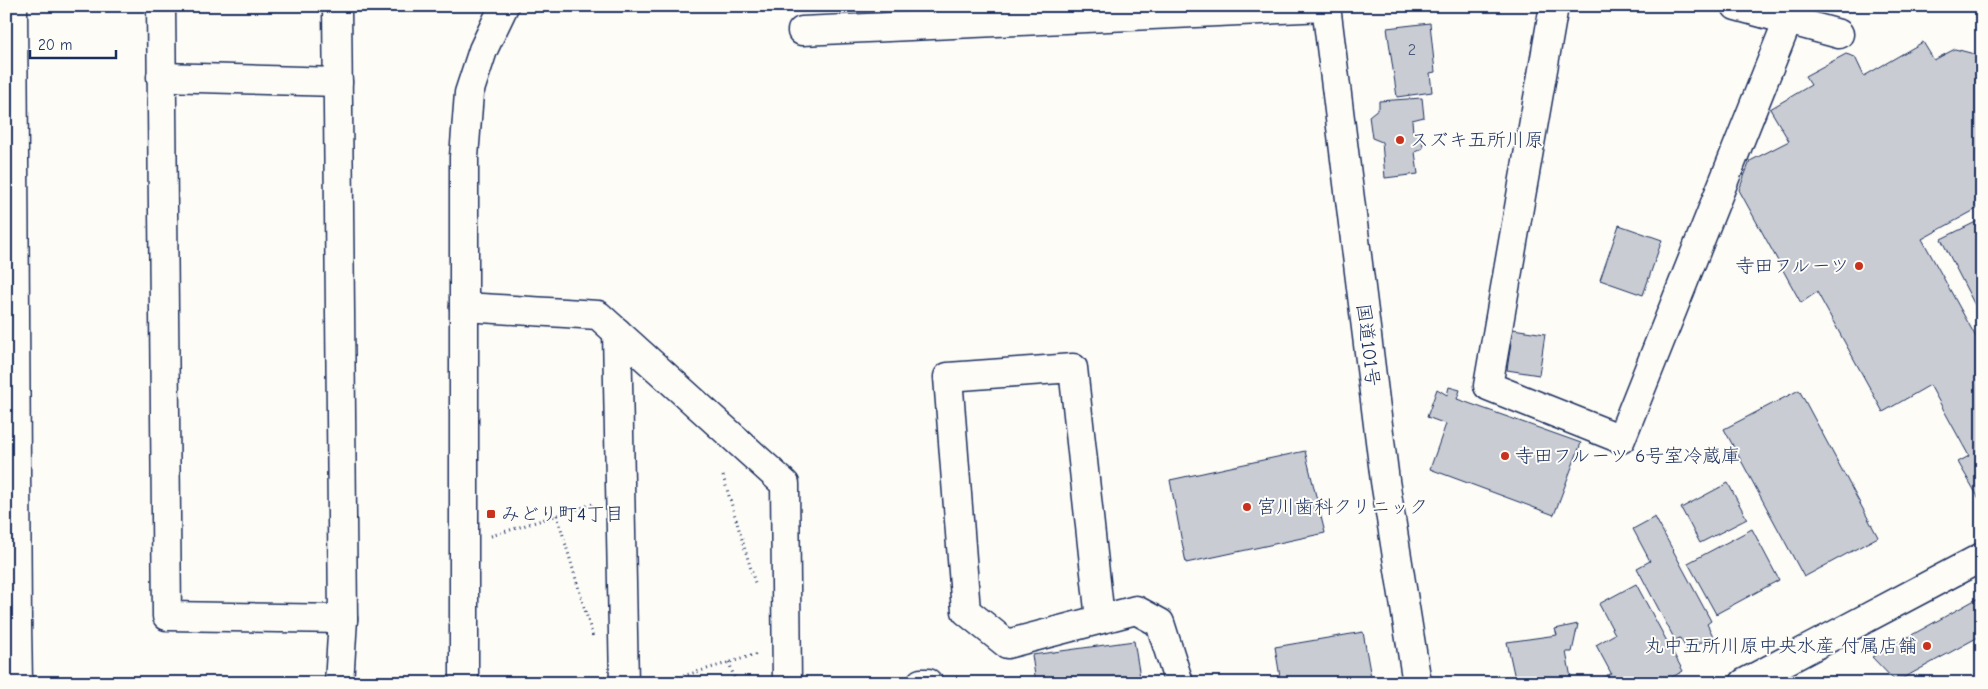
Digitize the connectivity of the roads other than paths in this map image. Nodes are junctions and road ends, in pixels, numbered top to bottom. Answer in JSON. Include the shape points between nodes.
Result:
{"nodes":[{"id":1,"x":13,"y":6,"type":"edge"},
{"id":2,"x":161,"y":6,"type":"edge"},
{"id":3,"x":337,"y":6,"type":"edge"},
{"id":4,"x":504,"y":6,"type":"edge"},
{"id":5,"x":1326,"y":6,"type":"edge"},
{"id":6,"x":1554,"y":6,"type":"edge"},
{"id":7,"x":1736,"y":6,"type":"edge"},
{"id":8,"x":867,"y":17,"type":"edge"},
{"id":9,"x":1788,"y":20,"type":"junction"},
{"id":10,"x":802,"y":32,"type":"dead end"},
{"id":11,"x":1839,"y":34,"type":"dead end"},
{"id":12,"x":161,"y":77,"type":"junction"},
{"id":13,"x":338,"y":82,"type":"junction"},
{"id":14,"x":10,"y":84,"type":"edge"},
{"id":15,"x":464,"y":307,"type":"junction"},
{"id":16,"x":617,"y":332,"type":"junction"},
{"id":17,"x":1982,"y":557,"type":"edge"},
{"id":18,"x":343,"y":619,"type":"junction"},
{"id":19,"x":1100,"y":619,"type":"junction"},
{"id":20,"x":12,"y":624,"type":"edge"},
{"id":21,"x":18,"y":683,"type":"edge"},
{"id":22,"x":339,"y":683,"type":"edge"},
{"id":23,"x":464,"y":683,"type":"edge"},
{"id":24,"x":624,"y":683,"type":"edge"},
{"id":25,"x":787,"y":683,"type":"edge"},
{"id":26,"x":921,"y":683,"type":"edge"},
{"id":27,"x":928,"y":683,"type":"edge"},
{"id":28,"x":1179,"y":683,"type":"edge"},
{"id":29,"x":1417,"y":683,"type":"edge"},
{"id":30,"x":1744,"y":683,"type":"edge"}],
"edges":[{"from":1,"to":14,"type":"main road"},
{"from":2,"to":12,"type":"main road"},
{"from":3,"to":13,"type":"main road"},
{"from":4,"to":15,"type":"main road","via":[[484,50],[470,93],[464,157]]},
{"from":5,"to":8,"type":"main road"},
{"from":5,"to":29,"type":"main road","name":"国道101号","via":[[1385,481]]},
{"from":6,"to":9,"type":"main road","via":[[1488,386],[1621,438]]},
{"from":7,"to":9,"type":"main road"},
{"from":8,"to":10,"type":"main road"},
{"from":9,"to":11,"type":"main road"},
{"from":12,"to":13,"type":"main road"},
{"from":12,"to":18,"type":"main road","via":[[167,616]]},
{"from":13,"to":18,"type":"main road"},
{"from":14,"to":20,"type":"main road"},
{"from":15,"to":16,"type":"main road","via":[[598,315]]},
{"from":15,"to":23,"type":"main road"},
{"from":16,"to":24,"type":"main road"},
{"from":16,"to":25,"type":"main road","via":[[785,484]]},
{"from":17,"to":30,"type":"main road"},
{"from":18,"to":22,"type":"main road"},
{"from":19,"to":19,"type":"main road","via":[[1006,644],[966,610],[948,376],[1073,368]]},
{"from":19,"to":28,"type":"main road","via":[[1136,610],[1160,623]]},
{"from":20,"to":21,"type":"main road"},
{"from":26,"to":27,"type":"main road"}]}
